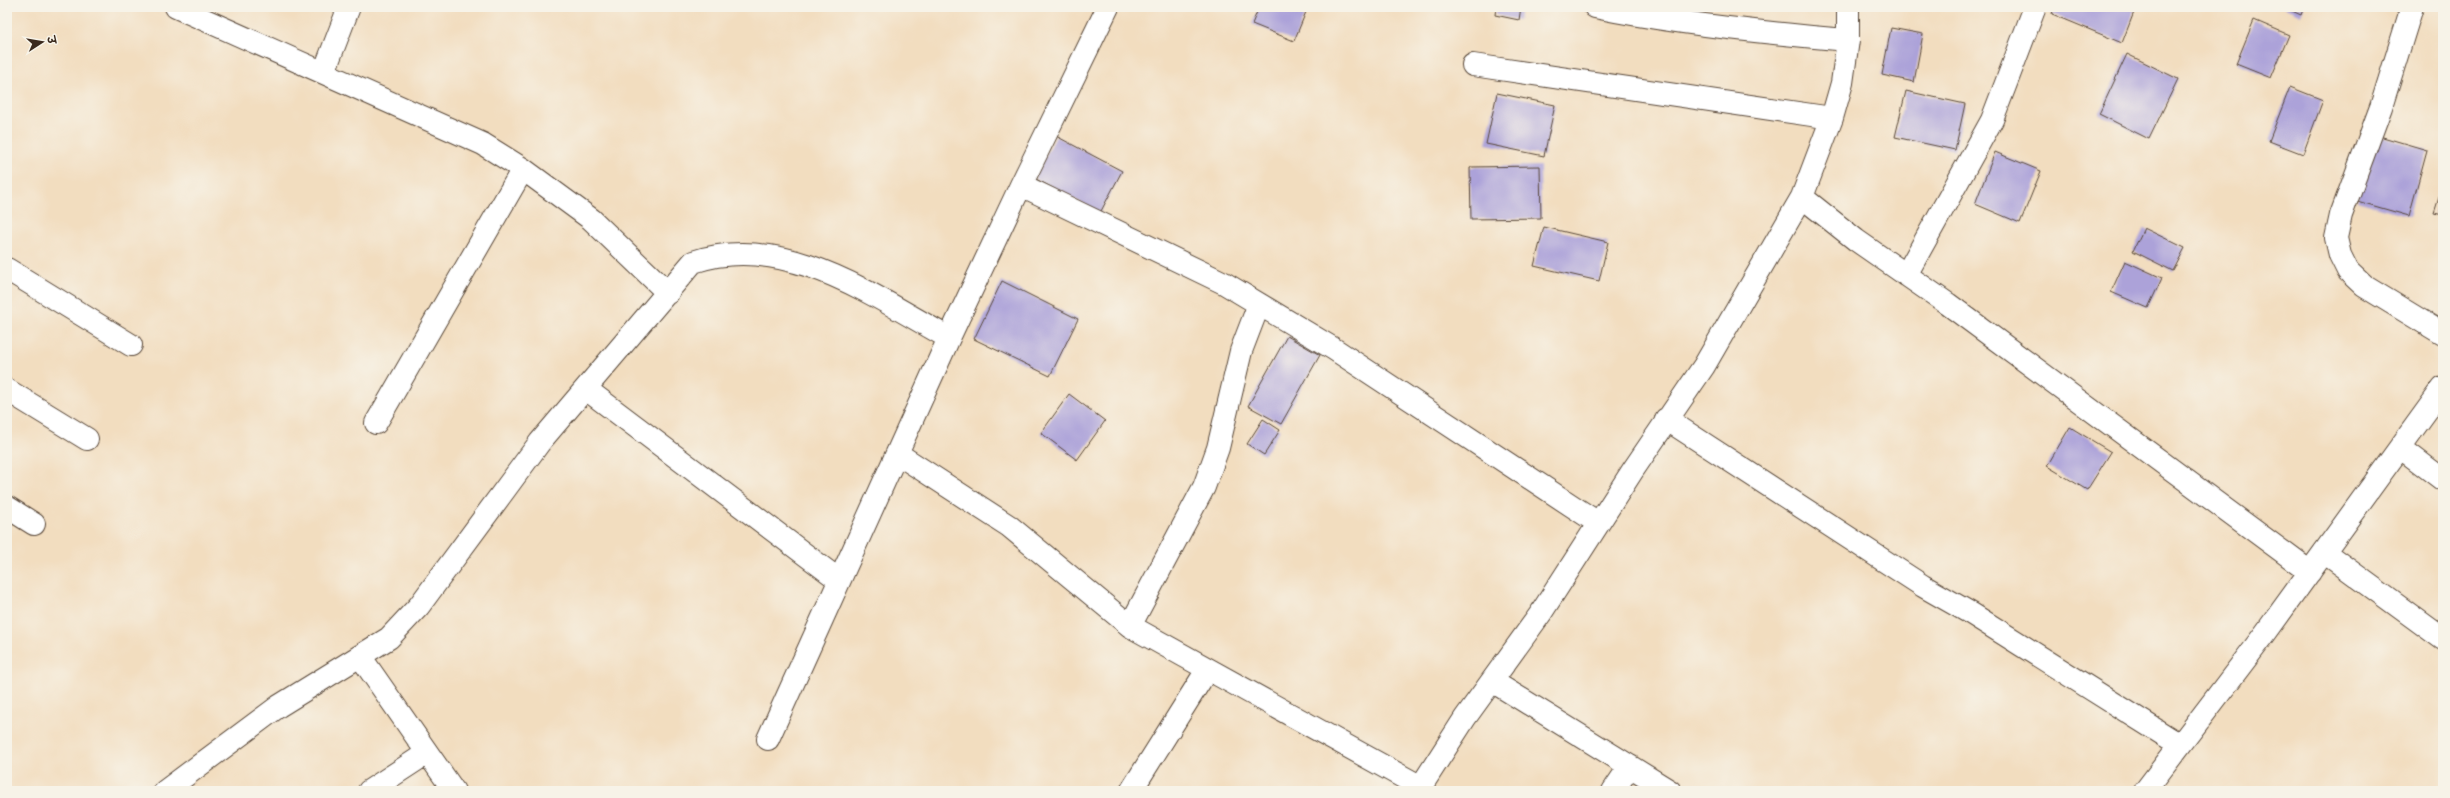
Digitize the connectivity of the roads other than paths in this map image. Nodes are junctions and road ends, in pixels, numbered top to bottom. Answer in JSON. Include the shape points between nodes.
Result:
{"nodes":[{"id":1,"x":176,"y":7,"type":"edge"},
{"id":2,"x":349,"y":7,"type":"edge"},
{"id":3,"x":1108,"y":7,"type":"edge"},
{"id":4,"x":1595,"y":7,"type":"edge"},
{"id":5,"x":1848,"y":7,"type":"edge"},
{"id":6,"x":2035,"y":7,"type":"edge"},
{"id":7,"x":2412,"y":7,"type":"edge"},
{"id":8,"x":1848,"y":40,"type":"junction"},
{"id":9,"x":1473,"y":64,"type":"dead end"},
{"id":10,"x":324,"y":72,"type":"junction"},
{"id":11,"x":1832,"y":118,"type":"junction"},
{"id":12,"x":523,"y":169,"type":"junction"},
{"id":13,"x":1021,"y":184,"type":"junction"},
{"id":14,"x":1802,"y":197,"type":"junction"},
{"id":15,"x":7,"y":269,"type":"edge"},
{"id":16,"x":1906,"y":276,"type":"junction"},
{"id":17,"x":668,"y":293,"type":"junction"},
{"id":18,"x":1259,"y":304,"type":"junction"},
{"id":19,"x":2443,"y":334,"type":"edge"},
{"id":20,"x":949,"y":338,"type":"junction"},
{"id":21,"x":132,"y":345,"type":"dead end"},
{"id":22,"x":2443,"y":388,"type":"edge"},
{"id":23,"x":586,"y":389,"type":"junction"},
{"id":24,"x":7,"y":390,"type":"edge"},
{"id":25,"x":1666,"y":419,"type":"junction"},
{"id":26,"x":376,"y":423,"type":"dead end"},
{"id":27,"x":87,"y":439,"type":"dead end"},
{"id":28,"x":2401,"y":448,"type":"junction"},
{"id":29,"x":898,"y":454,"type":"junction"},
{"id":30,"x":2443,"y":480,"type":"edge"},
{"id":31,"x":7,"y":507,"type":"edge"},
{"id":32,"x":1598,"y":523,"type":"junction"},
{"id":33,"x":34,"y":524,"type":"dead end"},
{"id":34,"x":2324,"y":552,"type":"junction"},
{"id":35,"x":2310,"y":572,"type":"junction"},
{"id":36,"x":839,"y":580,"type":"junction"},
{"id":37,"x":1130,"y":626,"type":"junction"},
{"id":38,"x":2443,"y":639,"type":"edge"},
{"id":39,"x":360,"y":656,"type":"junction"},
{"id":40,"x":1207,"y":670,"type":"junction"},
{"id":41,"x":1492,"y":681,"type":"junction"},
{"id":42,"x":768,"y":739,"type":"dead end"},
{"id":43,"x":2180,"y":745,"type":"junction"},
{"id":44,"x":427,"y":753,"type":"junction"},
{"id":45,"x":1630,"y":766,"type":"junction"},
{"id":46,"x":1419,"y":789,"type":"edge"},
{"id":47,"x":165,"y":791,"type":"edge"},
{"id":48,"x":369,"y":791,"type":"edge"},
{"id":49,"x":454,"y":791,"type":"edge"},
{"id":50,"x":1131,"y":791,"type":"edge"},
{"id":51,"x":1613,"y":791,"type":"edge"},
{"id":52,"x":1670,"y":791,"type":"edge"},
{"id":53,"x":2145,"y":791,"type":"edge"}],
"edges":[{"from":1,"to":10,"type":"street"},
{"from":2,"to":10,"type":"street"},
{"from":3,"to":13,"type":"street"},
{"from":4,"to":8,"type":"street","via":[[1638,16],[1738,30]]},
{"from":5,"to":8,"type":"street"},
{"from":6,"to":16,"type":"street","via":[[1992,120]]},
{"from":7,"to":19,"type":"street","via":[[2381,107],[2341,215],[2336,238],[2340,255],[2348,271],[2364,286]]},
{"from":8,"to":11,"type":"street","via":[[1842,83]]},
{"from":9,"to":11,"type":"street"},
{"from":10,"to":12,"type":"street","via":[[483,144]]},
{"from":11,"to":14,"type":"street"},
{"from":12,"to":17,"type":"street","via":[[591,219]]},
{"from":12,"to":26,"type":"street"},
{"from":13,"to":18,"type":"street","via":[[1224,283]]},
{"from":13,"to":20,"type":"street"},
{"from":14,"to":16,"type":"street"},
{"from":14,"to":25,"type":"street","via":[[1704,366]]},
{"from":15,"to":21,"type":"street"},
{"from":16,"to":35,"type":"street","via":[[1948,304]]},
{"from":17,"to":20,"type":"street","via":[[694,262],[715,255],[751,254],[791,260],[842,279]]},
{"from":17,"to":23,"type":"street"},
{"from":18,"to":32,"type":"street","via":[[1334,349]]},
{"from":18,"to":37,"type":"street","via":[[1242,351],[1218,448],[1204,487]]},
{"from":20,"to":29,"type":"street"},
{"from":22,"to":28,"type":"street"},
{"from":23,"to":36,"type":"street"},
{"from":23,"to":39,"type":"street","via":[[540,442],[419,606],[389,638]]},
{"from":24,"to":27,"type":"street"},
{"from":25,"to":32,"type":"street"},
{"from":25,"to":43,"type":"street","via":[[1923,586]]},
{"from":28,"to":30,"type":"street"},
{"from":28,"to":34,"type":"street"},
{"from":29,"to":36,"type":"street"},
{"from":29,"to":37,"type":"street","via":[[1009,526]]},
{"from":31,"to":33,"type":"street"},
{"from":32,"to":41,"type":"street","via":[[1541,613]]},
{"from":34,"to":35,"type":"street"},
{"from":34,"to":38,"type":"street"},
{"from":35,"to":43,"type":"street"},
{"from":36,"to":42,"type":"street"},
{"from":37,"to":40,"type":"street"},
{"from":39,"to":44,"type":"street"},
{"from":39,"to":47,"type":"street","via":[[279,706]]},
{"from":40,"to":46,"type":"street"},
{"from":40,"to":50,"type":"street"},
{"from":41,"to":45,"type":"street"},
{"from":41,"to":46,"type":"street"},
{"from":43,"to":53,"type":"street"},
{"from":44,"to":48,"type":"street"},
{"from":44,"to":49,"type":"street"},
{"from":45,"to":51,"type":"street"},
{"from":45,"to":52,"type":"street"}]}
